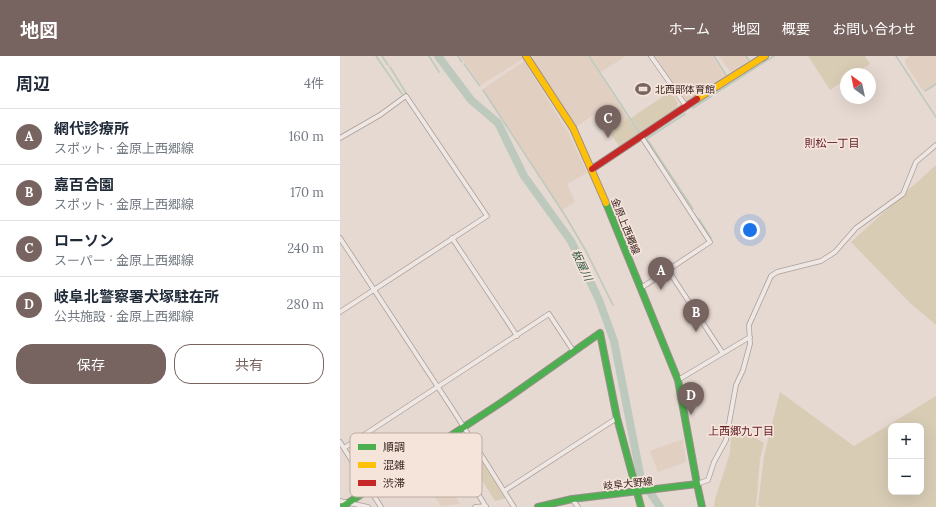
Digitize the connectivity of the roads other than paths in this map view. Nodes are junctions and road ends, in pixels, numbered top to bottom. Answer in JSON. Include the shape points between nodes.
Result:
{"nodes":[{"id":1,"x":527,"y":56,"type":"edge"},
{"id":2,"x":651,"y":56,"type":"edge"},
{"id":3,"x":765,"y":56,"type":"edge"},
{"id":4,"x":686,"y":106,"type":"junction"},
{"id":5,"x":641,"y":136,"type":"junction"},
{"id":6,"x":340,"y":138,"type":"edge"},
{"id":7,"x":936,"y":145,"type":"edge"},
{"id":8,"x":592,"y":169,"type":"junction"},
{"id":9,"x":340,"y":238,"type":"edge"},
{"id":10,"x":452,"y":238,"type":"junction"},
{"id":11,"x":668,"y":270,"type":"junction"},
{"id":12,"x":641,"y":288,"type":"junction"},
{"id":13,"x":375,"y":289,"type":"junction"},
{"id":14,"x":340,"y":312,"type":"edge"},
{"id":15,"x":517,"y":336,"type":"junction"},
{"id":16,"x":750,"y":337,"type":"junction"},
{"id":17,"x":574,"y":352,"type":"junction"},
{"id":18,"x":722,"y":352,"type":"junction"},
{"id":19,"x":678,"y":380,"type":"junction"},
{"id":20,"x":438,"y":388,"type":"junction"},
{"id":21,"x":617,"y":418,"type":"junction"},
{"id":22,"x":463,"y":427,"type":"junction"},
{"id":23,"x":368,"y":433,"type":"edge"},
{"id":24,"x":454,"y":433,"type":"edge"},
{"id":25,"x":467,"y":433,"type":"edge"},
{"id":26,"x":340,"y":442,"type":"edge"},
{"id":27,"x":350,"y":444,"type":"edge"},
{"id":28,"x":344,"y":448,"type":"junction"},
{"id":29,"x":350,"y":457,"type":"edge"},
{"id":30,"x":482,"y":457,"type":"edge"},
{"id":31,"x":697,"y":484,"type":"junction"},
{"id":32,"x":504,"y":491,"type":"junction"},
{"id":33,"x":637,"y":493,"type":"junction"},
{"id":34,"x":358,"y":497,"type":"edge"},
{"id":35,"x":375,"y":497,"type":"edge"},
{"id":36,"x":480,"y":497,"type":"edge"},
{"id":37,"x":572,"y":499,"type":"junction"},
{"id":38,"x":340,"y":500,"type":"edge"},
{"id":39,"x":349,"y":503,"type":"junction"},
{"id":40,"x":342,"y":507,"type":"edge"},
{"id":41,"x":368,"y":507,"type":"edge"},
{"id":42,"x":381,"y":507,"type":"edge"},
{"id":43,"x":475,"y":507,"type":"edge"},
{"id":44,"x":486,"y":507,"type":"edge"},
{"id":45,"x":514,"y":507,"type":"edge"},
{"id":46,"x":538,"y":507,"type":"edge"},
{"id":47,"x":578,"y":507,"type":"edge"},
{"id":48,"x":641,"y":507,"type":"edge"},
{"id":49,"x":702,"y":507,"type":"edge"}],
"edges":[{"from":1,"to":8,"type":"street","name":"金原上西郷線","via":[[573,128]]},
{"from":2,"to":4,"type":"street"},
{"from":3,"to":4,"type":"street"},
{"from":4,"to":5,"type":"street"},
{"from":5,"to":8,"type":"street"},
{"from":5,"to":11,"type":"street","via":[[710,242]]},
{"from":6,"to":10,"type":"street","via":[[380,115],[406,96],[487,216]]},
{"from":7,"to":16,"type":"street","via":[[916,162],[903,194],[856,228],[835,252],[821,261],[777,272],[771,276],[749,325]]},
{"from":8,"to":12,"type":"street","name":"金原上西郷線"},
{"from":9,"to":13,"type":"street"},
{"from":10,"to":13,"type":"street"},
{"from":10,"to":15,"type":"street"},
{"from":11,"to":12,"type":"street"},
{"from":11,"to":18,"type":"street"},
{"from":12,"to":19,"type":"street","name":"金原上西郷線"},
{"from":13,"to":14,"type":"street"},
{"from":13,"to":20,"type":"street"},
{"from":15,"to":17,"type":"street","via":[[549,314]]},
{"from":15,"to":20,"type":"street"},
{"from":16,"to":18,"type":"street"},
{"from":16,"to":31,"type":"street","via":[[746,360],[736,385],[726,440],[708,480]]},
{"from":17,"to":21,"type":"street","via":[[600,333]]},
{"from":17,"to":22,"type":"street"},
{"from":18,"to":19,"type":"street"},
{"from":19,"to":31,"type":"street","name":"金原上西郷線"},
{"from":20,"to":22,"type":"street"},
{"from":20,"to":23,"type":"street"},
{"from":21,"to":32,"type":"street"},
{"from":21,"to":33,"type":"street"},
{"from":22,"to":24,"type":"street"},
{"from":22,"to":25,"type":"street"},
{"from":26,"to":28,"type":"street"},
{"from":27,"to":28,"type":"street"},
{"from":28,"to":29,"type":"street"},
{"from":30,"to":32,"type":"street"},
{"from":31,"to":33,"type":"street","name":"岐阜大野線"},
{"from":31,"to":49,"type":"street"},
{"from":32,"to":45,"type":"street"},
{"from":33,"to":37,"type":"street","name":"岐阜大野線"},
{"from":33,"to":48,"type":"street"},
{"from":34,"to":39,"type":"street"},
{"from":35,"to":42,"type":"street"},
{"from":36,"to":44,"type":"street"},
{"from":37,"to":46,"type":"street","name":"岐阜大野線"},
{"from":37,"to":47,"type":"street"},
{"from":38,"to":39,"type":"street"},
{"from":39,"to":40,"type":"street"},
{"from":39,"to":41,"type":"street"},
{"from":43,"to":44,"type":"street"}]}
